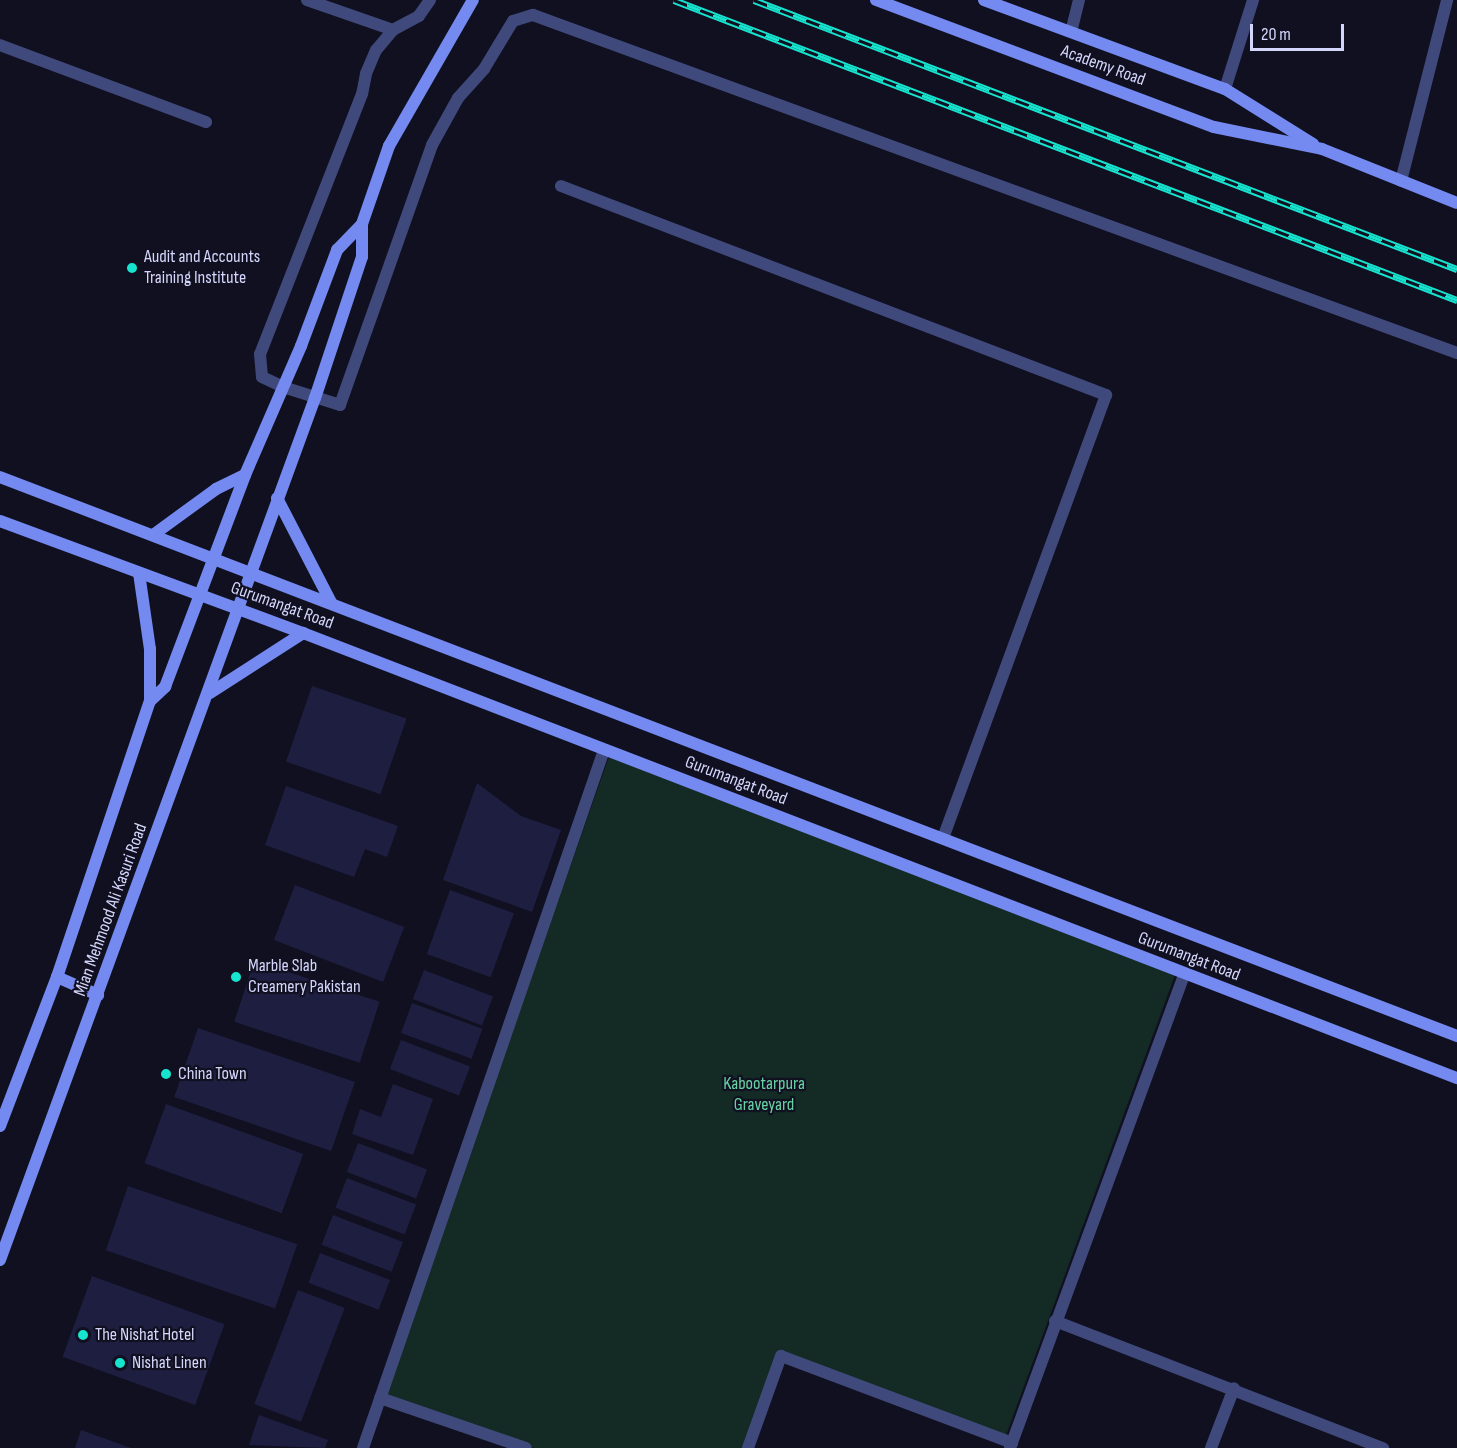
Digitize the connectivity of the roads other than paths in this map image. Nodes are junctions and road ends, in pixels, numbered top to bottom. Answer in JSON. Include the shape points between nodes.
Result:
{"nodes":[{"id":1,"x":307,"y":0,"type":"edge"},
{"id":2,"x":430,"y":0,"type":"edge"},
{"id":3,"x":473,"y":0,"type":"edge"},
{"id":4,"x":876,"y":0,"type":"edge"},
{"id":5,"x":984,"y":0,"type":"edge"},
{"id":6,"x":1079,"y":0,"type":"edge"},
{"id":7,"x":1252,"y":0,"type":"edge"},
{"id":8,"x":1447,"y":0,"type":"edge"},
{"id":9,"x":393,"y":30,"type":"junction"},
{"id":10,"x":1071,"y":32,"type":"junction"},
{"id":11,"x":0,"y":45,"type":"edge"},
{"id":12,"x":1225,"y":89,"type":"junction"},
{"id":13,"x":206,"y":122,"type":"dead end"},
{"id":14,"x":1322,"y":149,"type":"junction"},
{"id":15,"x":1401,"y":181,"type":"junction"},
{"id":16,"x":561,"y":186,"type":"dead end"},
{"id":17,"x":1457,"y":203,"type":"edge"},
{"id":18,"x":362,"y":224,"type":"junction"},
{"id":19,"x":1457,"y":353,"type":"edge"},
{"id":20,"x":283,"y":387,"type":"junction"},
{"id":21,"x":315,"y":398,"type":"junction"},
{"id":22,"x":245,"y":475,"type":"junction"},
{"id":23,"x":0,"y":477,"type":"edge"},
{"id":24,"x":277,"y":498,"type":"junction"},
{"id":25,"x":0,"y":521,"type":"edge"},
{"id":26,"x":153,"y":535,"type":"junction"},
{"id":27,"x":213,"y":557,"type":"junction"},
{"id":28,"x":250,"y":571,"type":"junction"},
{"id":29,"x":139,"y":573,"type":"junction"},
{"id":30,"x":198,"y":594,"type":"junction"},
{"id":31,"x":332,"y":603,"type":"junction"},
{"id":32,"x":235,"y":609,"type":"junction"},
{"id":33,"x":303,"y":633,"type":"junction"},
{"id":34,"x":210,"y":693,"type":"junction"},
{"id":35,"x":150,"y":701,"type":"junction"},
{"id":36,"x":604,"y":750,"type":"junction"},
{"id":37,"x":944,"y":836,"type":"junction"},
{"id":38,"x":1184,"y":975,"type":"junction"},
{"id":39,"x":57,"y":977,"type":"junction"},
{"id":40,"x":98,"y":995,"type":"junction"},
{"id":41,"x":1457,"y":1036,"type":"edge"},
{"id":42,"x":1457,"y":1078,"type":"edge"},
{"id":43,"x":0,"y":1126,"type":"edge"},
{"id":44,"x":0,"y":1260,"type":"edge"},
{"id":45,"x":1055,"y":1321,"type":"junction"},
{"id":46,"x":1234,"y":1388,"type":"junction"},
{"id":47,"x":380,"y":1398,"type":"junction"},
{"id":48,"x":1011,"y":1445,"type":"edge"},
{"id":49,"x":363,"y":1448,"type":"edge"},
{"id":50,"x":526,"y":1448,"type":"edge"},
{"id":51,"x":748,"y":1448,"type":"edge"},
{"id":52,"x":1211,"y":1448,"type":"edge"},
{"id":53,"x":1383,"y":1448,"type":"edge"}],
"edges":[{"from":1,"to":9,"type":"street"},
{"from":2,"to":9,"type":"street","via":[[419,16]]},
{"from":3,"to":18,"type":"main road","via":[[404,115]]},
{"from":4,"to":14,"type":"main road","name":"Academy Road","via":[[1214,127]]},
{"from":5,"to":10,"type":"main road","name":"Academy Road"},
{"from":6,"to":10,"type":"street"},
{"from":7,"to":12,"type":"street"},
{"from":8,"to":15,"type":"street"},
{"from":9,"to":20,"type":"street","via":[[376,50],[366,74],[362,94],[260,354],[262,377]]},
{"from":10,"to":12,"type":"main road","name":"Academy Road"},
{"from":11,"to":13,"type":"street"},
{"from":12,"to":14,"type":"main road","name":"Academy Road"},
{"from":14,"to":15,"type":"main road","name":"Academy Road"},
{"from":15,"to":17,"type":"main road","name":"Academy Road"},
{"from":16,"to":37,"type":"street","via":[[1106,395]]},
{"from":18,"to":20,"type":"main road","name":"Mian Mehmood Ali Kasuri Road","via":[[337,250]]},
{"from":18,"to":21,"type":"main road","name":"Mian Mehmood Ali Kasuri Road","via":[[362,257]]},
{"from":19,"to":21,"type":"street","via":[[533,15],[513,21],[484,69],[458,98],[432,145],[340,405]]},
{"from":20,"to":21,"type":"street"},
{"from":20,"to":22,"type":"main road","name":"Mian Mehmood Ali Kasuri Road"},
{"from":21,"to":24,"type":"main road","name":"Mian Mehmood Ali Kasuri Road"},
{"from":22,"to":26,"type":"main road","via":[[216,489]]},
{"from":22,"to":27,"type":"main road","name":"Mian Mehmood Ali Kasuri Road"},
{"from":23,"to":26,"type":"main road"},
{"from":24,"to":28,"type":"main road","name":"Mian Mehmood Ali Kasuri Road"},
{"from":24,"to":31,"type":"main road"},
{"from":25,"to":29,"type":"main road","name":"Gurumangat Road"},
{"from":26,"to":27,"type":"main road"},
{"from":27,"to":28,"type":"main road"},
{"from":27,"to":30,"type":"main road","name":"Mian Mehmood Ali Kasuri Road"},
{"from":28,"to":31,"type":"main road"},
{"from":28,"to":32,"type":"main road","name":"Mian Mehmood Ali Kasuri Road"},
{"from":29,"to":30,"type":"main road","name":"Gurumangat Road"},
{"from":29,"to":35,"type":"main road","via":[[149,632]]},
{"from":30,"to":32,"type":"main road","name":"Gurumangat Road"},
{"from":30,"to":35,"type":"main road","name":"Mian Mehmood Ali Kasuri Road","via":[[165,687]]},
{"from":31,"to":37,"type":"main road"},
{"from":32,"to":33,"type":"main road","name":"Gurumangat Road"},
{"from":32,"to":34,"type":"main road","name":"Mian Mehmood Ali Kasuri Road"},
{"from":33,"to":34,"type":"main road"},
{"from":33,"to":36,"type":"main road","name":"Gurumangat Road"},
{"from":34,"to":40,"type":"main road","name":"Mian Mehmood Ali Kasuri Road"},
{"from":35,"to":39,"type":"main road","name":"Mian Mehmood Ali Kasuri Road"},
{"from":36,"to":38,"type":"main road","name":"Gurumangat Road"},
{"from":36,"to":47,"type":"street"},
{"from":37,"to":41,"type":"main road"},
{"from":38,"to":42,"type":"main road","name":"Gurumangat Road"},
{"from":38,"to":45,"type":"street"},
{"from":39,"to":40,"type":"main road"},
{"from":39,"to":43,"type":"main road","name":"Mian Mehmood Ali Kasuri Road"},
{"from":40,"to":44,"type":"main road","name":"Mian Mehmood Ali Kasuri Road"},
{"from":45,"to":46,"type":"street"},
{"from":45,"to":48,"type":"street"},
{"from":46,"to":52,"type":"street"},
{"from":46,"to":53,"type":"street"},
{"from":47,"to":49,"type":"street"},
{"from":47,"to":50,"type":"street"},
{"from":48,"to":51,"type":"street","via":[[781,1356]]}]}
